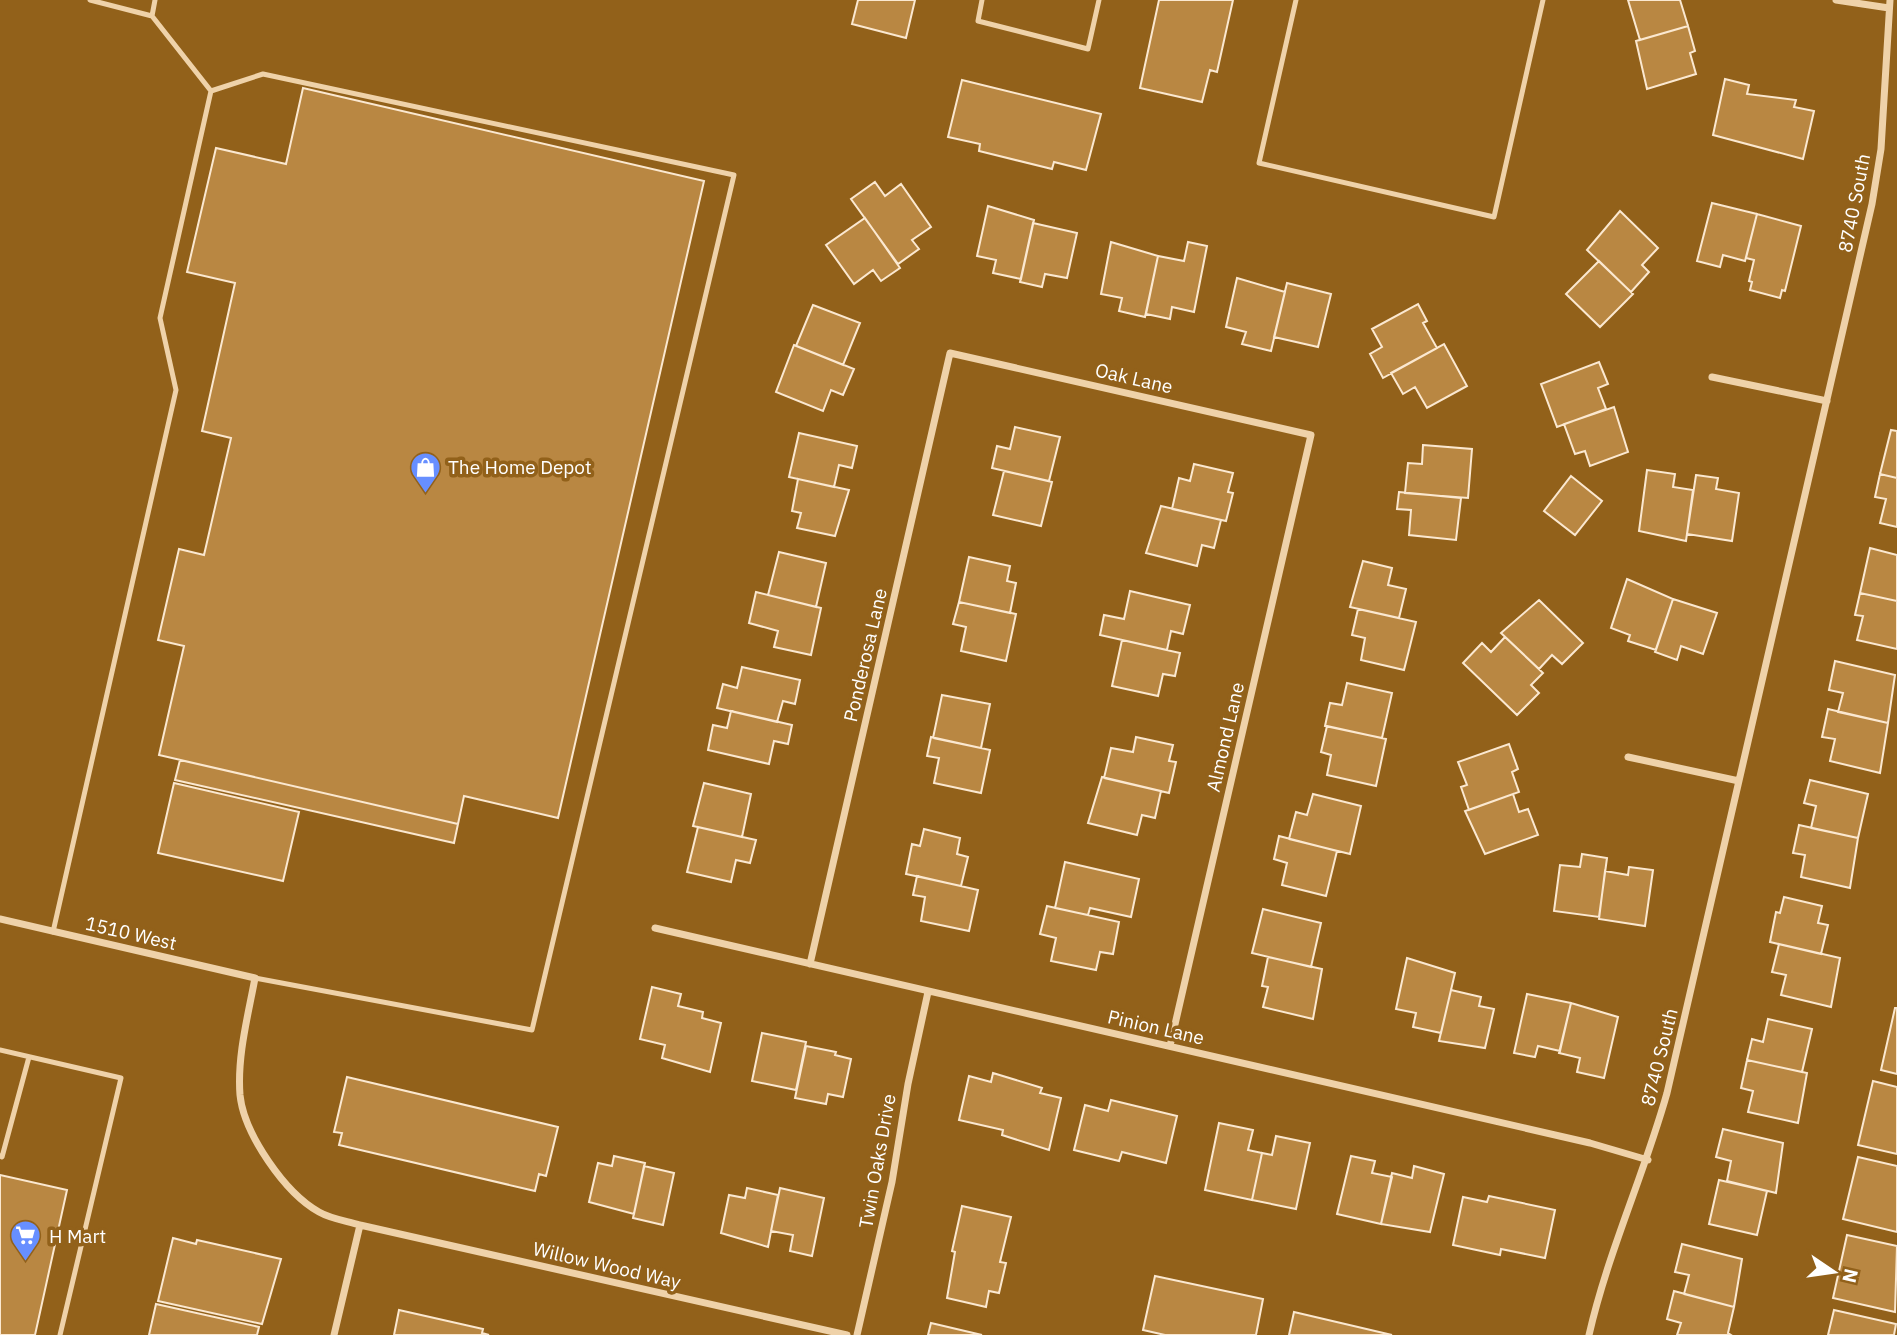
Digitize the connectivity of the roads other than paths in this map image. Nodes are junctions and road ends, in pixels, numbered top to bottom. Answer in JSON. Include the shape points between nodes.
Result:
{"nodes":[{"id":1,"x":90,"y":0,"type":"edge"},
{"id":2,"x":155,"y":0,"type":"edge"},
{"id":3,"x":982,"y":0,"type":"edge"},
{"id":4,"x":1099,"y":0,"type":"edge"},
{"id":5,"x":1296,"y":0,"type":"edge"},
{"id":6,"x":1543,"y":0,"type":"edge"},
{"id":7,"x":1836,"y":0,"type":"edge"},
{"id":8,"x":1889,"y":4,"type":"edge"},
{"id":9,"x":152,"y":16,"type":"junction"},
{"id":10,"x":211,"y":91,"type":"junction"},
{"id":11,"x":950,"y":353,"type":"joint"},
{"id":12,"x":1712,"y":377,"type":"dead end"},
{"id":13,"x":1827,"y":401,"type":"junction"},
{"id":14,"x":1311,"y":435,"type":"joint"},
{"id":15,"x":1628,"y":757,"type":"dead end"},
{"id":16,"x":1739,"y":781,"type":"junction"},
{"id":17,"x":0,"y":919,"type":"edge"},
{"id":18,"x":655,"y":928,"type":"dead end"},
{"id":19,"x":53,"y":932,"type":"junction"},
{"id":20,"x":810,"y":964,"type":"junction"},
{"id":21,"x":255,"y":978,"type":"junction"},
{"id":22,"x":928,"y":992,"type":"junction"},
{"id":23,"x":1170,"y":1046,"type":"junction"},
{"id":24,"x":0,"y":1050,"type":"edge"},
{"id":25,"x":29,"y":1057,"type":"junction"},
{"id":26,"x":0,"y":1156,"type":"edge"},
{"id":27,"x":1648,"y":1160,"type":"junction"},
{"id":28,"x":360,"y":1225,"type":"junction"},
{"id":29,"x":60,"y":1335,"type":"edge"},
{"id":30,"x":334,"y":1335,"type":"edge"},
{"id":31,"x":847,"y":1335,"type":"edge"},
{"id":32,"x":857,"y":1335,"type":"edge"},
{"id":33,"x":1589,"y":1335,"type":"edge"}],
"edges":[{"from":1,"to":9,"type":"lane"},
{"from":2,"to":9,"type":"lane"},
{"from":3,"to":4,"type":"lane","via":[[978,21],[1088,50]]},
{"from":5,"to":6,"type":"lane","via":[[1259,163],[1494,217]]},
{"from":7,"to":8,"type":"street","name":"8740 South"},
{"from":8,"to":13,"type":"street","name":"8740 South","via":[[1879,160]]},
{"from":9,"to":10,"type":"lane"},
{"from":10,"to":19,"type":"lane","via":[[160,318],[176,390]]},
{"from":10,"to":21,"type":"lane","via":[[263,75],[734,176],[531,1030]]},
{"from":11,"to":14,"type":"street","name":"Oak Lane"},
{"from":11,"to":20,"type":"street","name":"Ponderosa Lane"},
{"from":12,"to":13,"type":"street"},
{"from":13,"to":16,"type":"street","name":"8740 South"},
{"from":14,"to":23,"type":"street","name":"Almond Lane"},
{"from":15,"to":16,"type":"street"},
{"from":16,"to":27,"type":"street","name":"8740 South"},
{"from":17,"to":19,"type":"street","name":"1510 West"},
{"from":18,"to":20,"type":"street","name":"Pinion Lane"},
{"from":19,"to":21,"type":"street","name":"1510 West"},
{"from":20,"to":22,"type":"street","name":"Pinion Lane"},
{"from":21,"to":28,"type":"street","name":"Willow Wood Way","via":[[242,1047],[240,1097],[260,1148],[285,1185],[319,1213]]},
{"from":22,"to":23,"type":"street","name":"Pinion Lane"},
{"from":22,"to":32,"type":"street","name":"Twin Oaks Drive"},
{"from":23,"to":27,"type":"street","name":"Pinion Lane"},
{"from":24,"to":25,"type":"lane"},
{"from":25,"to":26,"type":"lane"},
{"from":25,"to":29,"type":"lane","via":[[121,1078]]},
{"from":27,"to":33,"type":"street","name":"8740 South","via":[[1599,1289]]},
{"from":28,"to":30,"type":"street"},
{"from":28,"to":31,"type":"street","name":"Willow Wood Way"}]}
